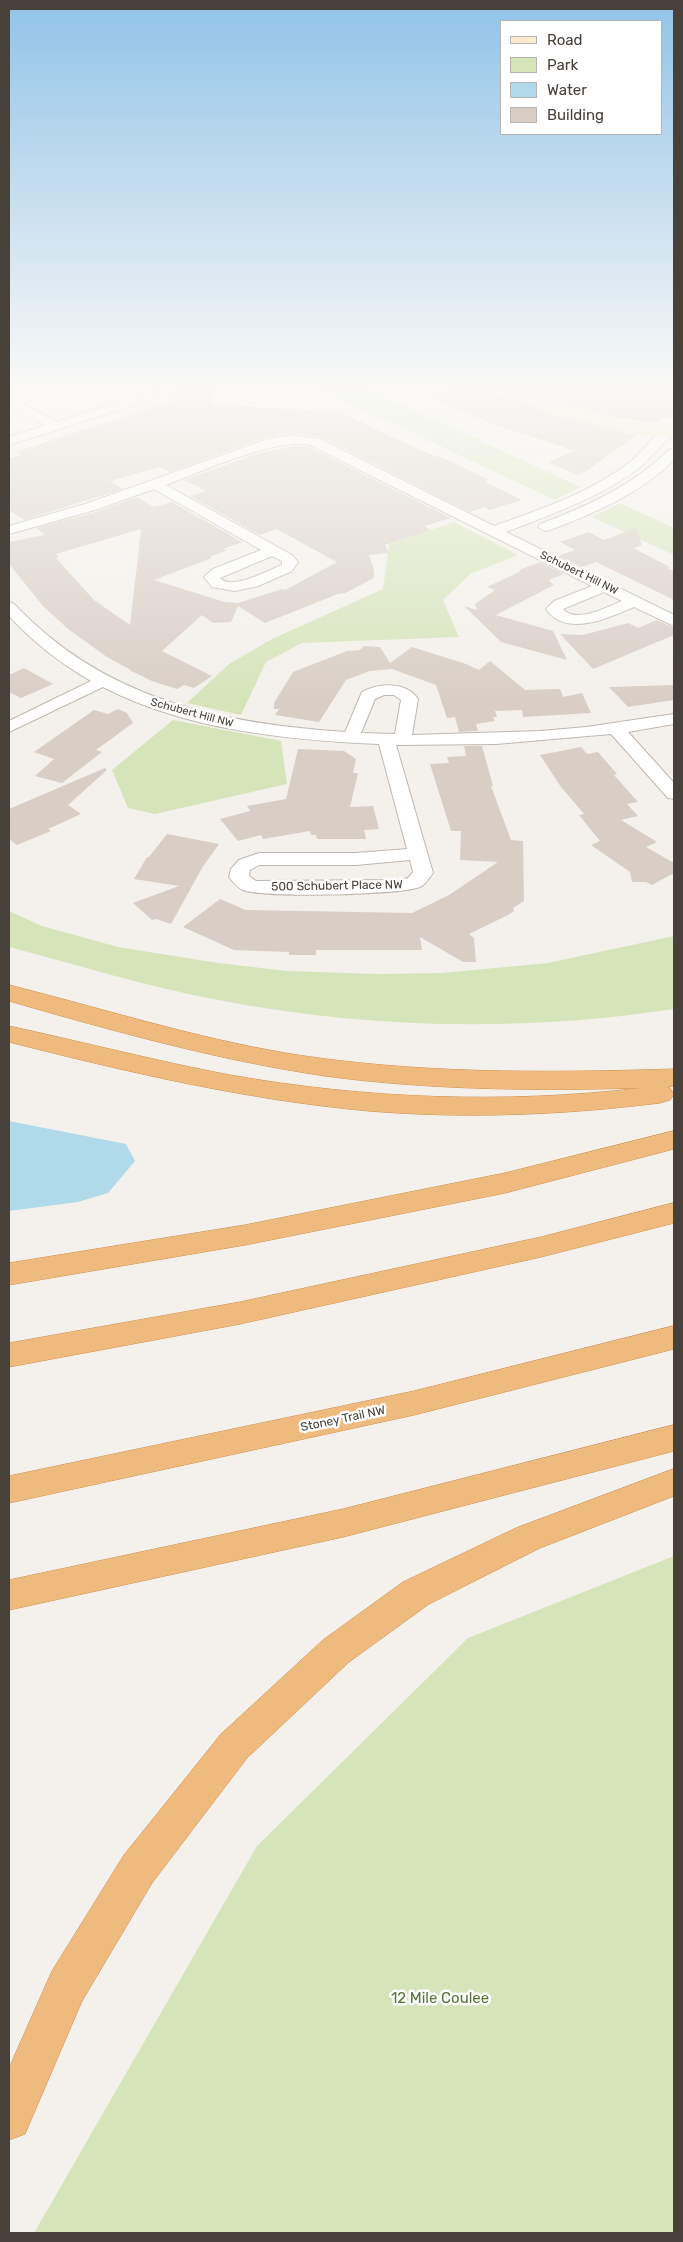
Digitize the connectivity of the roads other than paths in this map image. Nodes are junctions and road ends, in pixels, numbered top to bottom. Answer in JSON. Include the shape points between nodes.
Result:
{"nodes":[{"id":1,"x":131,"y":493,"type":"edge"},
{"id":2,"x":170,"y":493,"type":"edge"},
{"id":3,"x":417,"y":493,"type":"edge"},
{"id":4,"x":589,"y":493,"type":"edge"},
{"id":5,"x":623,"y":493,"type":"edge"},
{"id":6,"x":9,"y":530,"type":"edge"},
{"id":7,"x":494,"y":531,"type":"junction"},
{"id":8,"x":511,"y":539,"type":"junction"},
{"id":9,"x":273,"y":550,"type":"dead end"},
{"id":10,"x":605,"y":586,"type":"junction"},
{"id":11,"x":635,"y":601,"type":"junction"},
{"id":12,"x":9,"y":607,"type":"edge"},
{"id":13,"x":674,"y":620,"type":"edge"},
{"id":14,"x":103,"y":681,"type":"junction"},
{"id":15,"x":674,"y":719,"type":"edge"},
{"id":16,"x":9,"y":726,"type":"edge"},
{"id":17,"x":616,"y":728,"type":"junction"},
{"id":18,"x":351,"y":738,"type":"junction"},
{"id":19,"x":394,"y":739,"type":"junction"},
{"id":20,"x":674,"y":794,"type":"edge"},
{"id":21,"x":417,"y":854,"type":"junction"},
{"id":22,"x":9,"y":993,"type":"edge"},
{"id":23,"x":9,"y":1034,"type":"edge"},
{"id":24,"x":674,"y":1078,"type":"edge"},
{"id":25,"x":674,"y":1092,"type":"edge"},
{"id":26,"x":674,"y":1140,"type":"edge"},
{"id":27,"x":674,"y":1213,"type":"edge"},
{"id":28,"x":9,"y":1274,"type":"edge"},
{"id":29,"x":674,"y":1337,"type":"edge"},
{"id":30,"x":9,"y":1355,"type":"edge"},
{"id":31,"x":674,"y":1438,"type":"edge"},
{"id":32,"x":674,"y":1482,"type":"edge"},
{"id":33,"x":9,"y":1490,"type":"edge"},
{"id":34,"x":9,"y":1595,"type":"edge"},
{"id":35,"x":9,"y":2118,"type":"edge"}],
"edges":[{"from":1,"to":6,"type":"street","name":"Schubert Hill NW"},
{"from":2,"to":9,"type":"street"},
{"from":3,"to":7,"type":"street","name":"Schubert Hill NW"},
{"from":4,"to":7,"type":"street"},
{"from":5,"to":8,"type":"street","via":[[576,516]]},
{"from":7,"to":8,"type":"street","name":"Schubert Hill NW"},
{"from":8,"to":10,"type":"street","name":"Schubert Hill NW"},
{"from":10,"to":11,"type":"street","name":"Schubert Hill NW"},
{"from":10,"to":11,"type":"street","via":[[559,604],[554,609],[564,618],[585,620]]},
{"from":11,"to":13,"type":"street","name":"Schubert Hill NW"},
{"from":12,"to":14,"type":"street","name":"Schubert Hill NW","via":[[58,651]]},
{"from":14,"to":16,"type":"street"},
{"from":14,"to":18,"type":"street","name":"Schubert Hill NW","via":[[137,697],[202,718],[245,727]]},
{"from":15,"to":17,"type":"street","name":"Schubert Hill NW"},
{"from":17,"to":19,"type":"street","name":"Schubert Hill NW","via":[[500,739]]},
{"from":17,"to":20,"type":"street"},
{"from":18,"to":19,"type":"street","name":"Schubert Hill NW"},
{"from":18,"to":19,"type":"street","via":[[368,696],[390,690],[403,693],[410,699]]},
{"from":19,"to":21,"type":"street","name":"500 Schubert Place NW"},
{"from":21,"to":21,"type":"street","name":"500 Schubert Place NW","via":[[356,859],[260,859],[241,868],[239,877],[255,887],[407,885],[423,873]]},
{"from":22,"to":24,"type":"highway","via":[[152,1034],[232,1052],[324,1067],[400,1076],[493,1081]]},
{"from":23,"to":25,"type":"highway","via":[[204,1078],[370,1102],[461,1106],[556,1103]]},
{"from":26,"to":28,"type":"highway","via":[[505,1183],[245,1235]]},
{"from":27,"to":30,"type":"highway","via":[[541,1247],[240,1313]]},
{"from":29,"to":33,"type":"highway","name":"Stoney Trail NW","via":[[414,1403]]},
{"from":31,"to":34,"type":"highway","via":[[343,1524]]},
{"from":32,"to":35,"type":"highway","via":[[528,1538],[416,1594],[336,1651],[234,1746],[138,1869],[67,1986]]}]}
